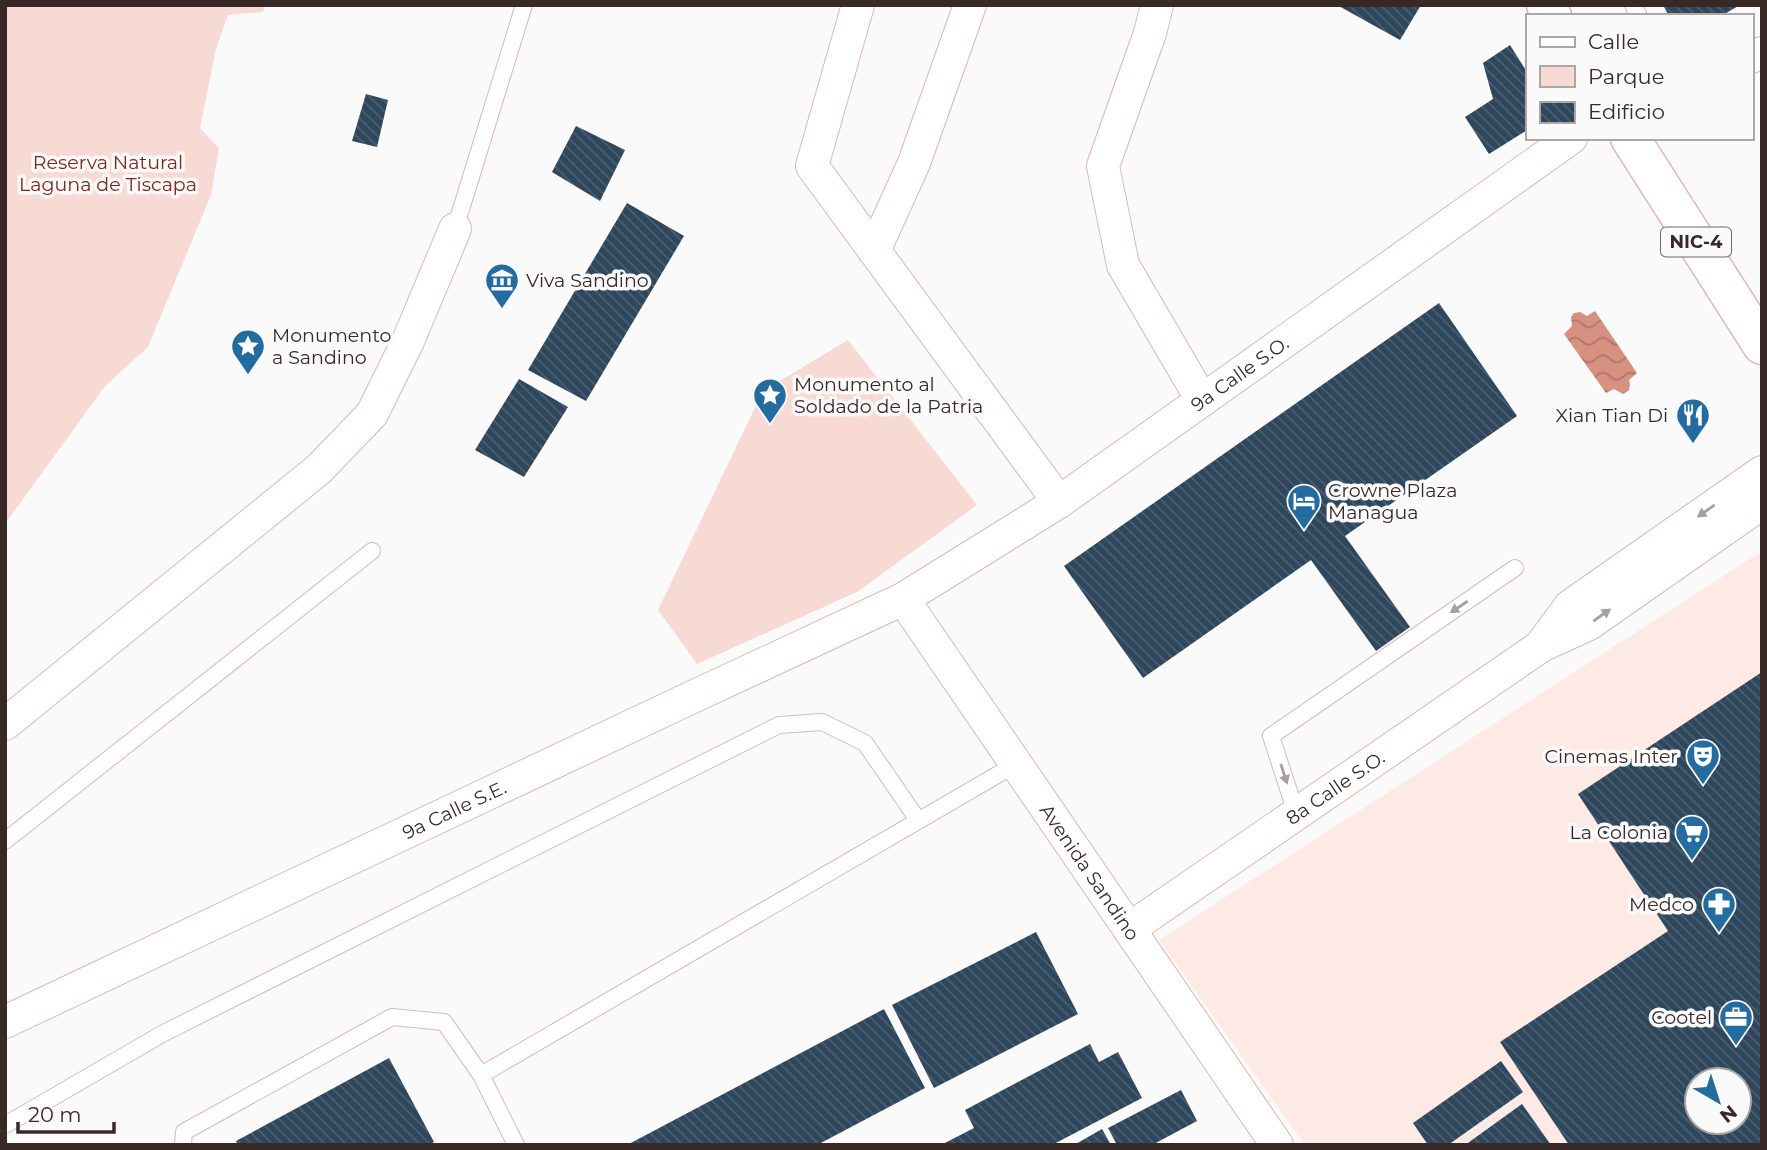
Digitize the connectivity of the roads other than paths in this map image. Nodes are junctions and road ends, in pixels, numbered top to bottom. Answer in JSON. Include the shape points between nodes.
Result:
{"nodes":[{"id":1,"x":524,"y":5,"type":"edge"},
{"id":2,"x":858,"y":5,"type":"edge"},
{"id":3,"x":970,"y":5,"type":"edge"},
{"id":4,"x":1157,"y":5,"type":"edge"},
{"id":5,"x":1568,"y":140,"type":"edge"},
{"id":6,"x":1631,"y":140,"type":"edge"},
{"id":7,"x":455,"y":229,"type":"joint"},
{"id":8,"x":874,"y":251,"type":"junction"},
{"id":9,"x":1762,"y":345,"type":"edge"},
{"id":10,"x":1202,"y":400,"type":"junction"},
{"id":11,"x":1762,"y":472,"type":"edge"},
{"id":12,"x":1059,"y":502,"type":"junction"},
{"id":13,"x":1757,"y":508,"type":"edge"},
{"id":14,"x":372,"y":551,"type":"dead end"},
{"id":15,"x":1515,"y":568,"type":"dead end"},
{"id":16,"x":903,"y":599,"type":"junction"},
{"id":17,"x":1541,"y":646,"type":"junction"},
{"id":18,"x":5,"y":724,"type":"edge"},
{"id":19,"x":1016,"y":764,"type":"junction"},
{"id":20,"x":1296,"y":813,"type":"junction"},
{"id":21,"x":918,"y":820,"type":"junction"},
{"id":22,"x":5,"y":841,"type":"edge"},
{"id":23,"x":1129,"y":929,"type":"junction"},
{"id":24,"x":5,"y":1022,"type":"edge"},
{"id":25,"x":481,"y":1075,"type":"junction"},
{"id":26,"x":5,"y":1125,"type":"edge"},
{"id":27,"x":183,"y":1145,"type":"edge"},
{"id":28,"x":516,"y":1145,"type":"edge"},
{"id":29,"x":1277,"y":1145,"type":"edge"}],
"edges":[{"from":1,"to":7,"type":"lane"},
{"from":2,"to":8,"type":"street","via":[[812,166]]},
{"from":3,"to":8,"type":"street","via":[[914,163]]},
{"from":4,"to":10,"type":"street","via":[[1103,166],[1123,265]]},
{"from":5,"to":10,"type":"street","name":"9a Calle S.O."},
{"from":6,"to":9,"type":"highway","number":"NIC-4"},
{"from":7,"to":18,"type":"street","via":[[372,414],[319,469]]},
{"from":8,"to":12,"type":"street"},
{"from":10,"to":12,"type":"street","name":"9a Calle S.O."},
{"from":11,"to":17,"type":"street","name":"8a Calle S.O.","one_way":true,"via":[[1570,606]]},
{"from":12,"to":16,"type":"street","name":"9a Calle S.O."},
{"from":17,"to":13,"type":"street","name":"8a Calle S.O.","one_way":true,"via":[[1589,624]]},
{"from":14,"to":22,"type":"lane"},
{"from":15,"to":20,"type":"lane","one_way":true,"via":[[1271,736]]},
{"from":16,"to":19,"type":"street","name":"Avenida Sandino"},
{"from":16,"to":24,"type":"street","name":"9a Calle S.E."},
{"from":17,"to":20,"type":"street","name":"8a Calle S.O."},
{"from":19,"to":21,"type":"lane"},
{"from":19,"to":23,"type":"street","name":"Avenida Sandino"},
{"from":20,"to":23,"type":"street","name":"8a Calle S.O."},
{"from":21,"to":25,"type":"lane"},
{"from":21,"to":26,"type":"lane","via":[[865,743],[822,722],[779,725],[162,1034]]},
{"from":23,"to":29,"type":"street","name":"Avenida Sandino"},
{"from":25,"to":27,"type":"lane","via":[[444,1022],[392,1017],[184,1132]]},
{"from":25,"to":28,"type":"lane"}]}
